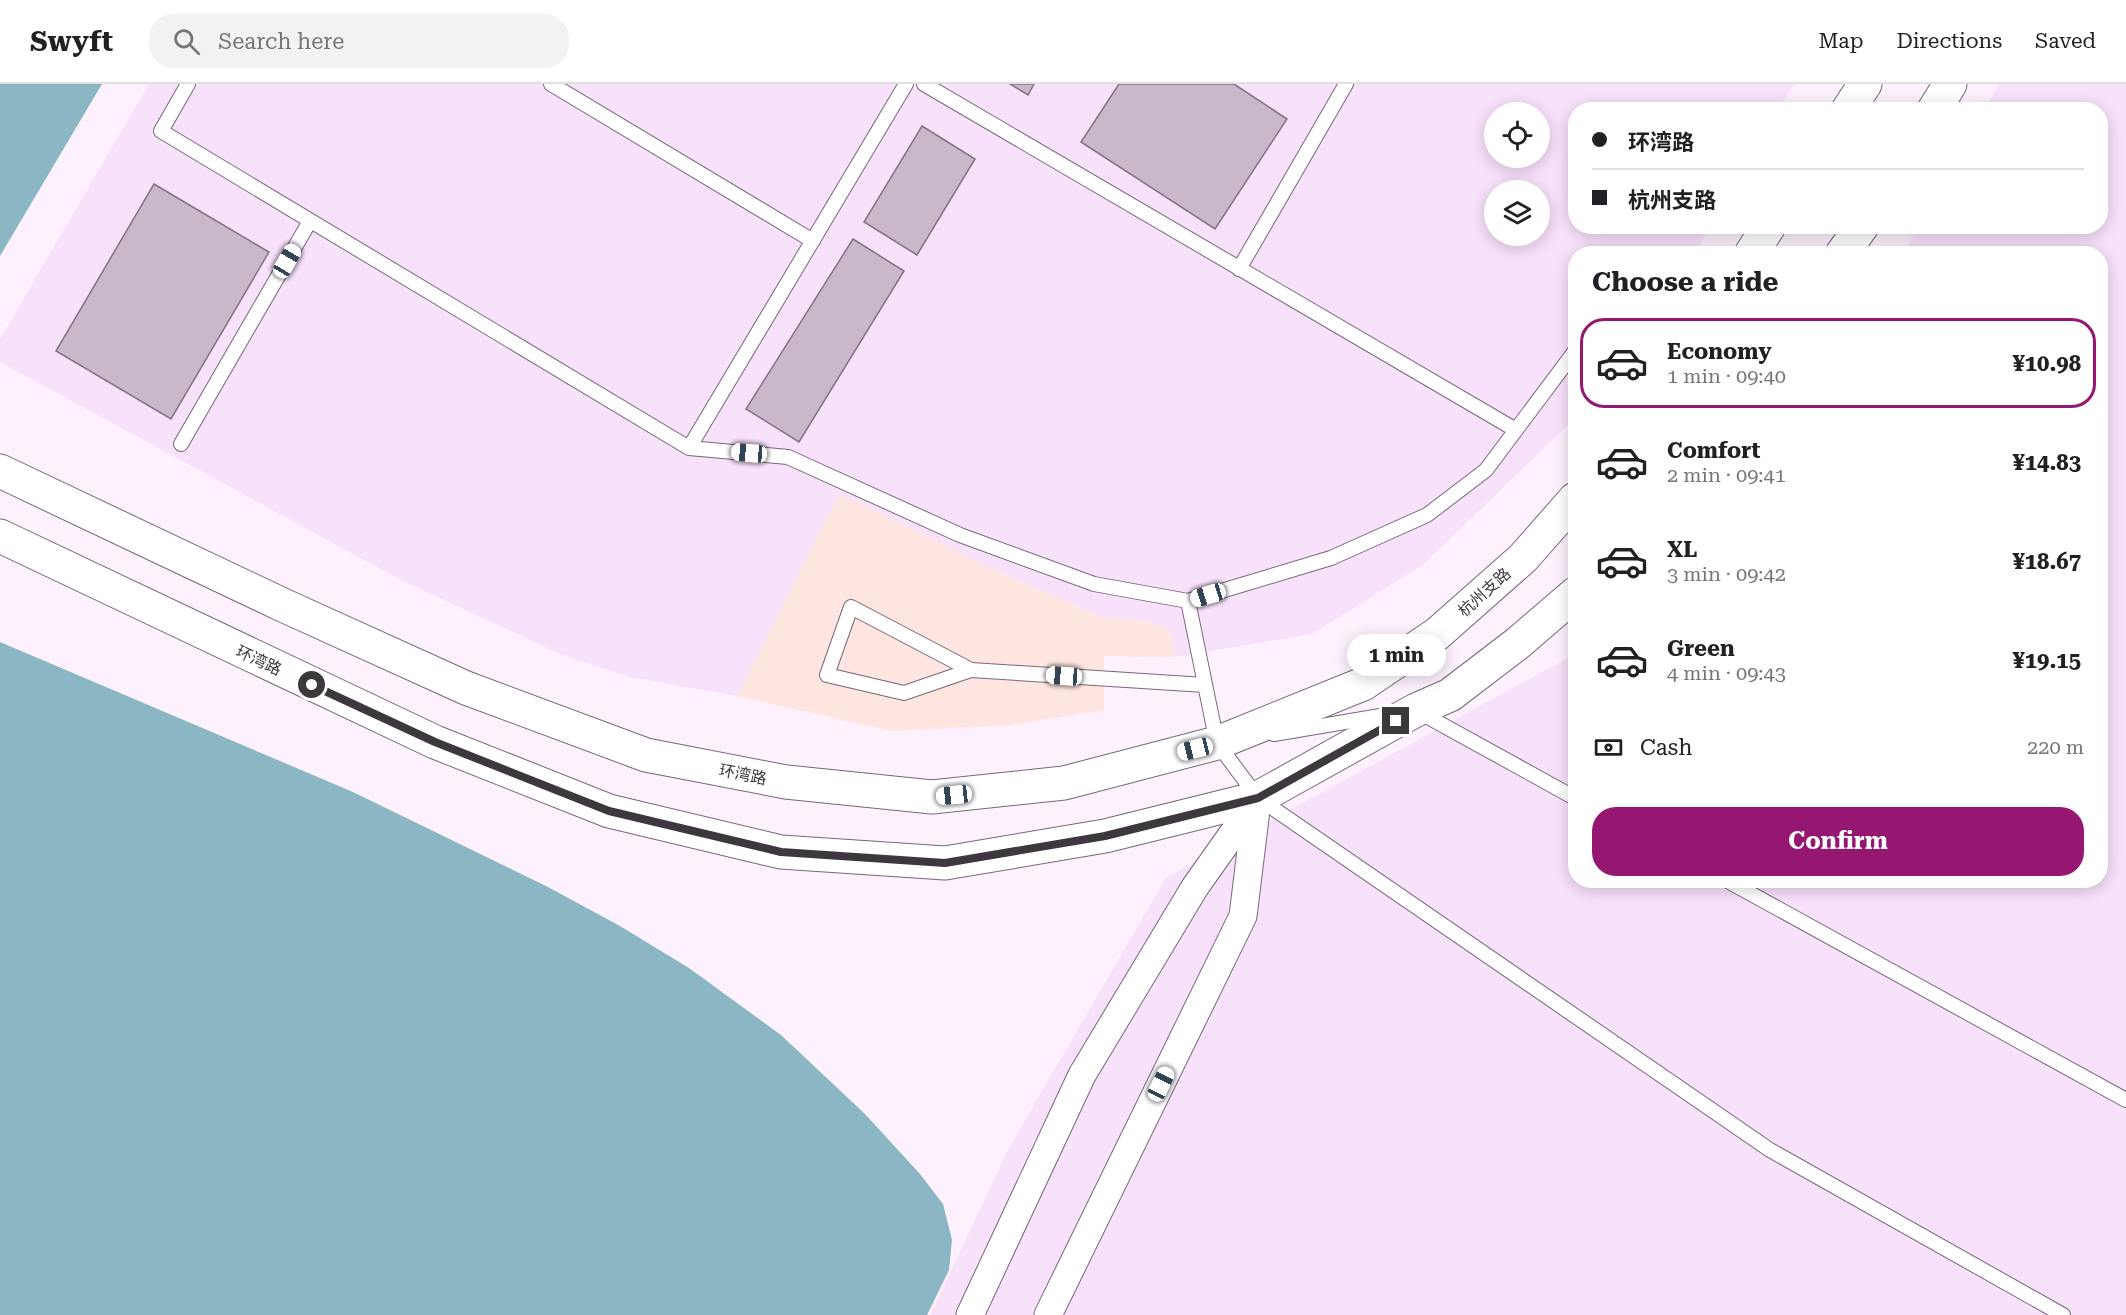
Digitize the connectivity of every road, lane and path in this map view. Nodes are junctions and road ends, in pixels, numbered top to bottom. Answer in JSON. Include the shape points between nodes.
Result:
{"nodes":[{"id":1,"x":188,"y":84,"type":"edge"},
{"id":2,"x":551,"y":84,"type":"edge"},
{"id":3,"x":906,"y":84,"type":"edge"},
{"id":4,"x":924,"y":84,"type":"edge"},
{"id":5,"x":1346,"y":84,"type":"edge"},
{"id":6,"x":1865,"y":84,"type":"edge"},
{"id":7,"x":1950,"y":84,"type":"edge"},
{"id":8,"x":1853,"y":102,"type":"edge"},
{"id":9,"x":1939,"y":102,"type":"edge"},
{"id":10,"x":310,"y":220,"type":"junction"},
{"id":11,"x":813,"y":241,"type":"junction"},
{"id":12,"x":1239,"y":269,"type":"junction"},
{"id":13,"x":1568,"y":360,"type":"edge"},
{"id":14,"x":1516,"y":430,"type":"junction"},
{"id":15,"x":181,"y":444,"type":"dead end"},
{"id":16,"x":689,"y":448,"type":"junction"},
{"id":17,"x":0,"y":471,"type":"edge"},
{"id":18,"x":1568,"y":507,"type":"edge"},
{"id":19,"x":0,"y":537,"type":"edge"},
{"id":20,"x":1568,"y":600,"type":"edge"},
{"id":21,"x":1188,"y":601,"type":"junction"},
{"id":22,"x":971,"y":670,"type":"junction"},
{"id":23,"x":1205,"y":685,"type":"junction"},
{"id":24,"x":1416,"y":710,"type":"junction"},
{"id":25,"x":1217,"y":743,"type":"junction"},
{"id":26,"x":1568,"y":794,"type":"edge"},
{"id":27,"x":1258,"y":798,"type":"junction"},
{"id":28,"x":1741,"y":888,"type":"edge"},
{"id":29,"x":2126,"y":1100,"type":"edge"},
{"id":30,"x":970,"y":1315,"type":"edge"},
{"id":31,"x":1048,"y":1315,"type":"edge"},
{"id":32,"x":2063,"y":1315,"type":"edge"}],
"edges":[{"from":1,"to":10,"type":"lane","via":[[161,131]]},
{"from":2,"to":11,"type":"lane"},
{"from":3,"to":11,"type":"lane"},
{"from":4,"to":12,"type":"lane"},
{"from":5,"to":12,"type":"lane"},
{"from":6,"to":8,"type":"main road"},
{"from":7,"to":9,"type":"main road"},
{"from":10,"to":15,"type":"lane"},
{"from":10,"to":16,"type":"lane"},
{"from":11,"to":16,"type":"lane"},
{"from":12,"to":14,"type":"lane"},
{"from":13,"to":14,"type":"lane"},
{"from":14,"to":21,"type":"lane","via":[[1486,470],[1427,515],[1331,558]]},
{"from":16,"to":21,"type":"lane","via":[[788,457],[960,535],[1094,584]]},
{"from":17,"to":25,"type":"main road","name":"环湾路","via":[[466,688],[646,755],[786,782],[932,797],[1064,783]]},
{"from":18,"to":25,"type":"main road","name":"杭州支路","via":[[1523,558],[1437,634],[1363,684]]},
{"from":19,"to":27,"type":"main road","name":"环湾路","via":[[435,742],[609,811],[781,852],[945,863],[1105,836]]},
{"from":20,"to":24,"type":"main road","via":[[1450,695]]},
{"from":21,"to":23,"type":"lane"},
{"from":22,"to":22,"type":"lane","via":[[851,607],[827,675],[904,693]]},
{"from":22,"to":23,"type":"lane"},
{"from":23,"to":25,"type":"lane"},
{"from":24,"to":25,"type":"lane"},
{"from":24,"to":26,"type":"lane"},
{"from":24,"to":27,"type":"main road"},
{"from":25,"to":27,"type":"lane"},
{"from":27,"to":30,"type":"street","via":[[1196,887],[1082,1075]]},
{"from":27,"to":31,"type":"street","via":[[1243,916]]},
{"from":27,"to":32,"type":"lane","via":[[1770,1150]]},
{"from":28,"to":29,"type":"lane"}]}
